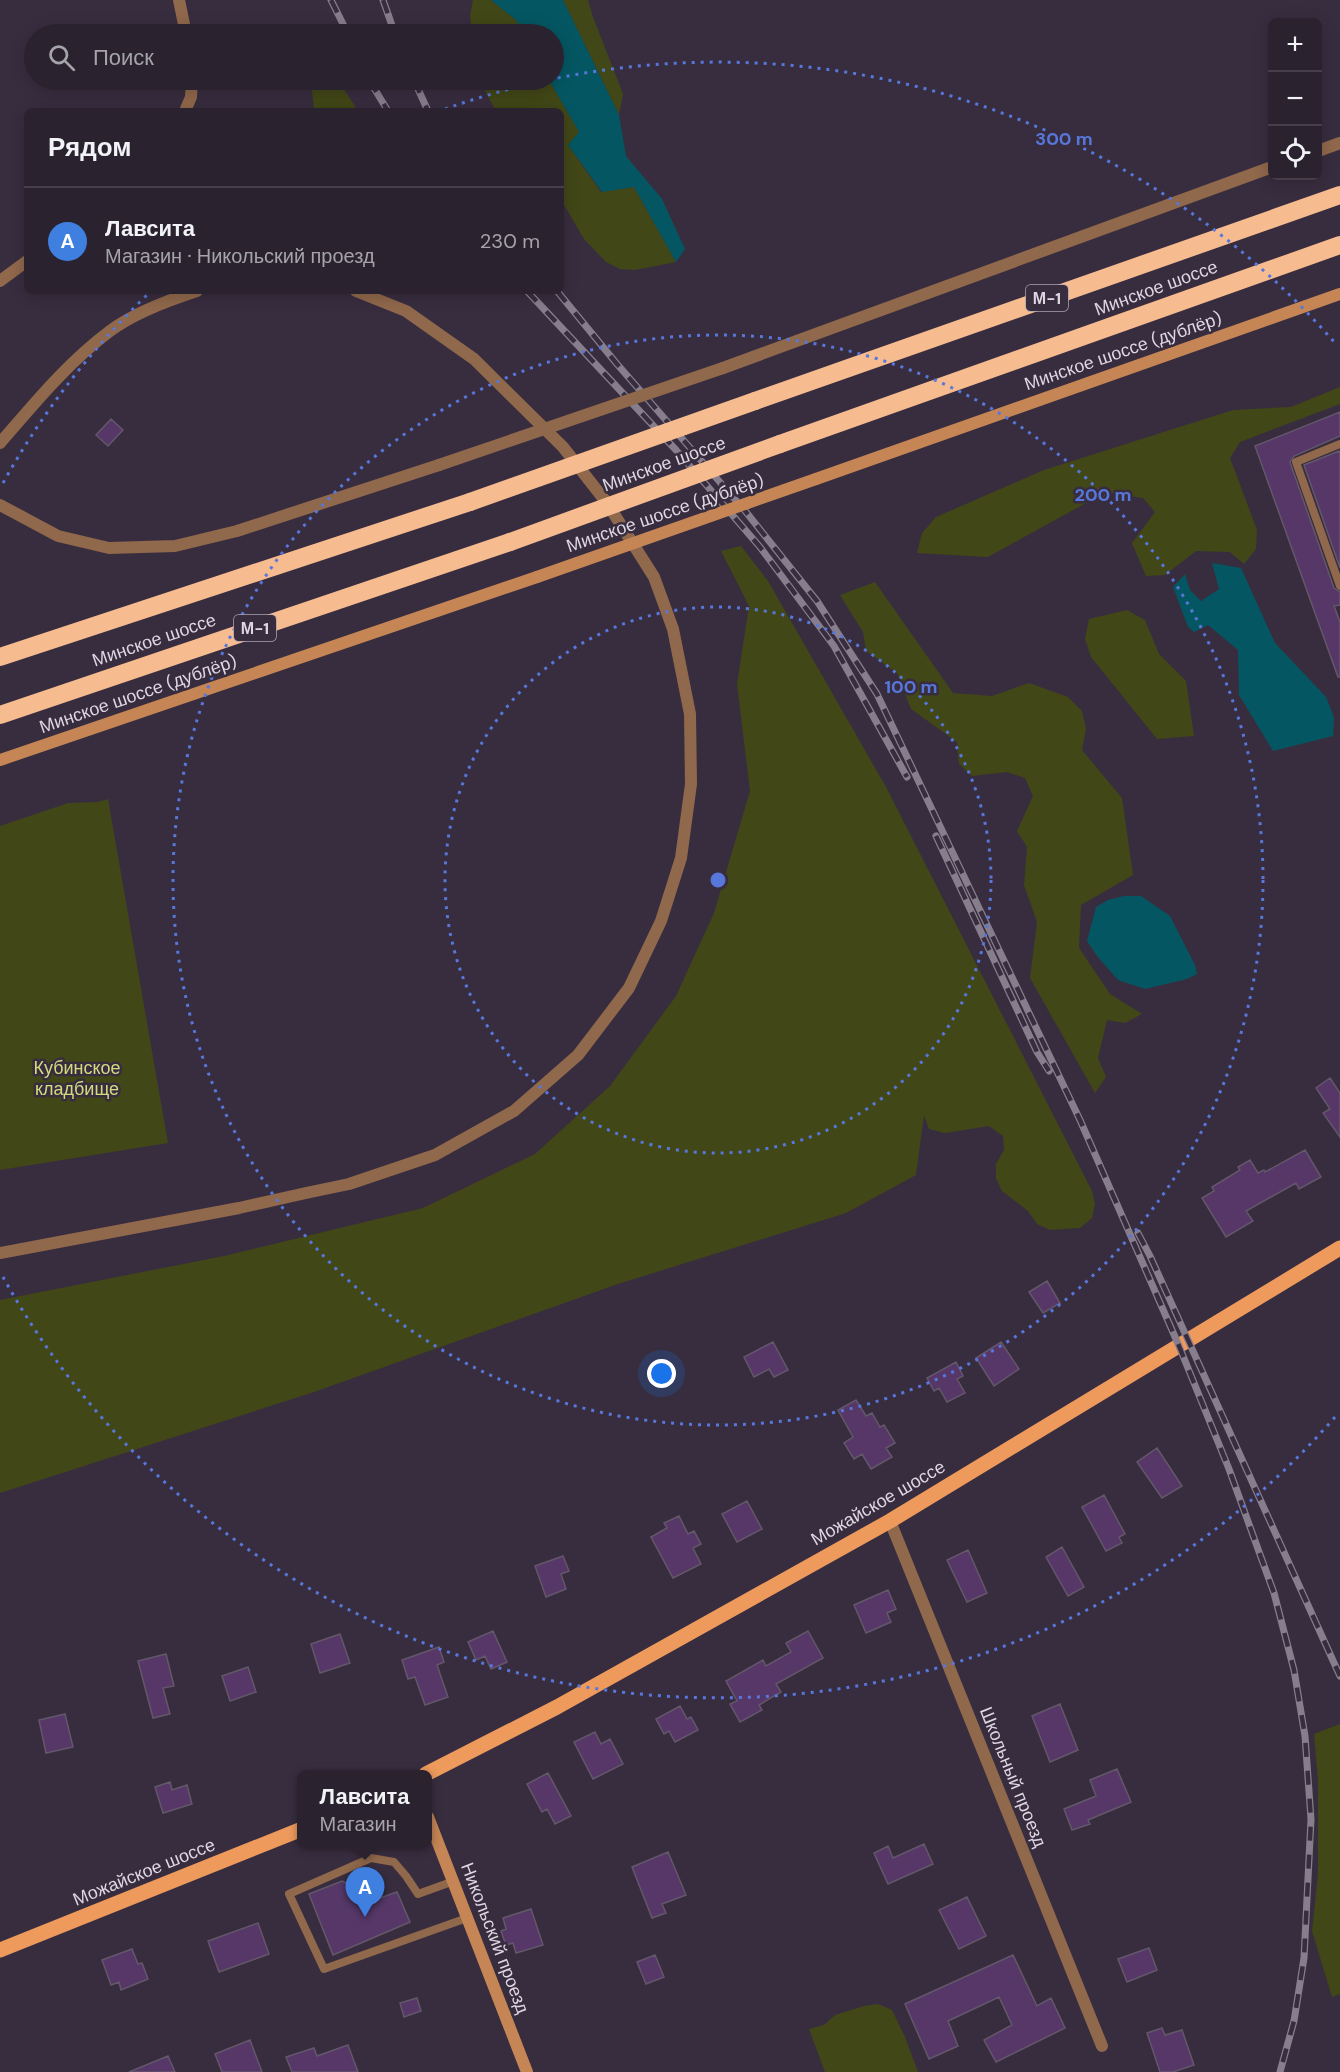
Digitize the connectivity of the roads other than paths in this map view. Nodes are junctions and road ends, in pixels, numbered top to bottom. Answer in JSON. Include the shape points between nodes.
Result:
{"nodes":[{"id":1,"x":179,"y":0,"type":"edge"},
{"id":2,"x":184,"y":24,"type":"edge"},
{"id":3,"x":191,"y":90,"type":"edge"},
{"id":4,"x":186,"y":108,"type":"edge"},
{"id":5,"x":1340,"y":143,"type":"edge"},
{"id":6,"x":1322,"y":149,"type":"edge"},
{"id":7,"x":1268,"y":168,"type":"edge"},
{"id":8,"x":1340,"y":195,"type":"edge"},
{"id":9,"x":1340,"y":245,"type":"edge"},
{"id":10,"x":24,"y":263,"type":"edge"},
{"id":11,"x":0,"y":281,"type":"edge"},
{"id":12,"x":188,"y":294,"type":"edge"},
{"id":13,"x":364,"y":294,"type":"edge"},
{"id":14,"x":1340,"y":294,"type":"edge"},
{"id":15,"x":0,"y":443,"type":"edge"},
{"id":16,"x":1340,"y":444,"type":"edge"},
{"id":17,"x":0,"y":505,"type":"edge"},
{"id":18,"x":1340,"y":586,"type":"edge"},
{"id":19,"x":0,"y":657,"type":"edge"},
{"id":20,"x":0,"y":715,"type":"edge"},
{"id":21,"x":0,"y":760,"type":"edge"},
{"id":22,"x":1340,"y":1248,"type":"edge"},
{"id":23,"x":0,"y":1252,"type":"edge"},
{"id":24,"x":890,"y":1521,"type":"junction"},
{"id":25,"x":432,"y":1771,"type":"edge"},
{"id":26,"x":432,"y":1827,"type":"edge"},
{"id":27,"x":297,"y":1831,"type":"edge"},
{"id":28,"x":454,"y":1881,"type":"junction"},
{"id":29,"x":467,"y":1918,"type":"junction"},
{"id":30,"x":0,"y":1950,"type":"edge"},
{"id":31,"x":1102,"y":2046,"type":"dead end"},
{"id":32,"x":527,"y":2072,"type":"edge"}],
"edges":[{"from":1,"to":2,"type":"street"},
{"from":3,"to":4,"type":"street"},
{"from":5,"to":6,"type":"street"},
{"from":7,"to":17,"type":"street","bridge":true,"via":[[723,368],[237,531],[175,546],[109,548],[58,536]]},
{"from":8,"to":19,"type":"highway","name":"Минское шоссе","number":"М-1","bridge":true,"via":[[470,502]]},
{"from":9,"to":20,"type":"highway","name":"Минское шоссе","number":"М-1","bridge":true,"via":[[510,542]]},
{"from":10,"to":11,"type":"street"},
{"from":12,"to":15,"type":"street","via":[[111,330],[61,373]]},
{"from":13,"to":23,"type":"street","via":[[406,310],[474,359],[563,447],[608,503],[654,577],[673,628],[690,714],[691,784],[681,858],[661,921],[629,988],[578,1055],[514,1111],[435,1155],[349,1184]]},
{"from":14,"to":21,"type":"main road","name":"Минское шоссе (дублёр)","bridge":true,"via":[[537,578]]},
{"from":16,"to":18,"type":"lane","via":[[1296,462]]},
{"from":22,"to":24,"type":"main road","name":"Можайское шоссе"},
{"from":24,"to":25,"type":"main road","name":"Можайское шоссе","via":[[557,1707]]},
{"from":24,"to":31,"type":"street","name":"Школьный проезд"},
{"from":26,"to":28,"type":"main road","name":"Никольский проезд"},
{"from":27,"to":30,"type":"main road","name":"Можайское шоссе"},
{"from":28,"to":29,"type":"main road","name":"Никольский проезд"},
{"from":28,"to":29,"type":"lane","via":[[418,1894],[394,1862],[371,1858],[289,1894],[324,1969]]},
{"from":29,"to":32,"type":"main road","name":"Никольский проезд"}]}
